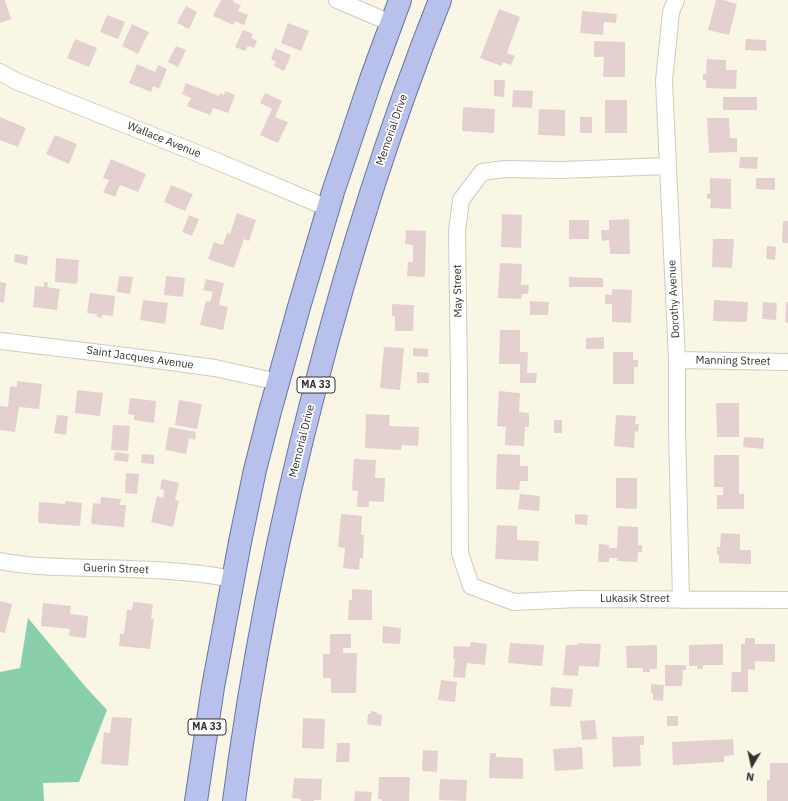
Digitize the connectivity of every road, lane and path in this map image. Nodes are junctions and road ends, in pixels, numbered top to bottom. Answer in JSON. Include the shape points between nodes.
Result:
{"nodes":[{"id":1,"x":337,"y":0,"type":"edge"},
{"id":2,"x":400,"y":0,"type":"edge"},
{"id":3,"x":440,"y":0,"type":"edge"},
{"id":4,"x":676,"y":0,"type":"edge"},
{"id":5,"x":391,"y":23,"type":"junction"},
{"id":6,"x":0,"y":72,"type":"edge"},
{"id":7,"x":668,"y":166,"type":"junction"},
{"id":8,"x":328,"y":208,"type":"junction"},
{"id":9,"x":0,"y":341,"type":"edge"},
{"id":10,"x":677,"y":360,"type":"junction"},
{"id":11,"x":788,"y":362,"type":"edge"},
{"id":12,"x":278,"y":382,"type":"junction"},
{"id":13,"x":0,"y":561,"type":"edge"},
{"id":14,"x":233,"y":579,"type":"junction"},
{"id":15,"x":485,"y":591,"type":"joint"},
{"id":16,"x":681,"y":600,"type":"junction"},
{"id":17,"x":788,"y":600,"type":"edge"},
{"id":18,"x":196,"y":801,"type":"edge"},
{"id":19,"x":234,"y":801,"type":"edge"}],
"edges":[{"from":1,"to":5,"type":"street"},
{"from":2,"to":5,"type":"main road","number":"MA 33"},
{"from":3,"to":19,"type":"main road","name":"Memorial Drive","number":"MA 33","via":[[370,195],[322,358],[269,586]]},
{"from":4,"to":7,"type":"street","name":"Dorothy Avenue","via":[[671,12],[664,81]]},
{"from":5,"to":8,"type":"main road","number":"MA 33"},
{"from":6,"to":8,"type":"street","name":"Wallace Avenue","via":[[16,81]]},
{"from":7,"to":10,"type":"street","name":"Dorothy Avenue"},
{"from":7,"to":15,"type":"street","name":"May Street","via":[[482,172],[461,200],[457,231],[460,553],[471,586]]},
{"from":8,"to":12,"type":"main road","number":"MA 33"},
{"from":9,"to":12,"type":"street","name":"Saint Jacques Avenue","via":[[215,368]]},
{"from":10,"to":11,"type":"street","name":"Manning Street"},
{"from":10,"to":16,"type":"street","name":"Dorothy Avenue"},
{"from":12,"to":14,"type":"main road","number":"MA 33","via":[[255,470]]},
{"from":13,"to":14,"type":"street","name":"Guerin Street","via":[[40,567],[152,570]]},
{"from":14,"to":18,"type":"main road","number":"MA 33"},
{"from":15,"to":16,"type":"street","name":"Lukasik Street","via":[[514,602],[578,599]]},
{"from":16,"to":17,"type":"street","name":"Lukasik Street"}]}
